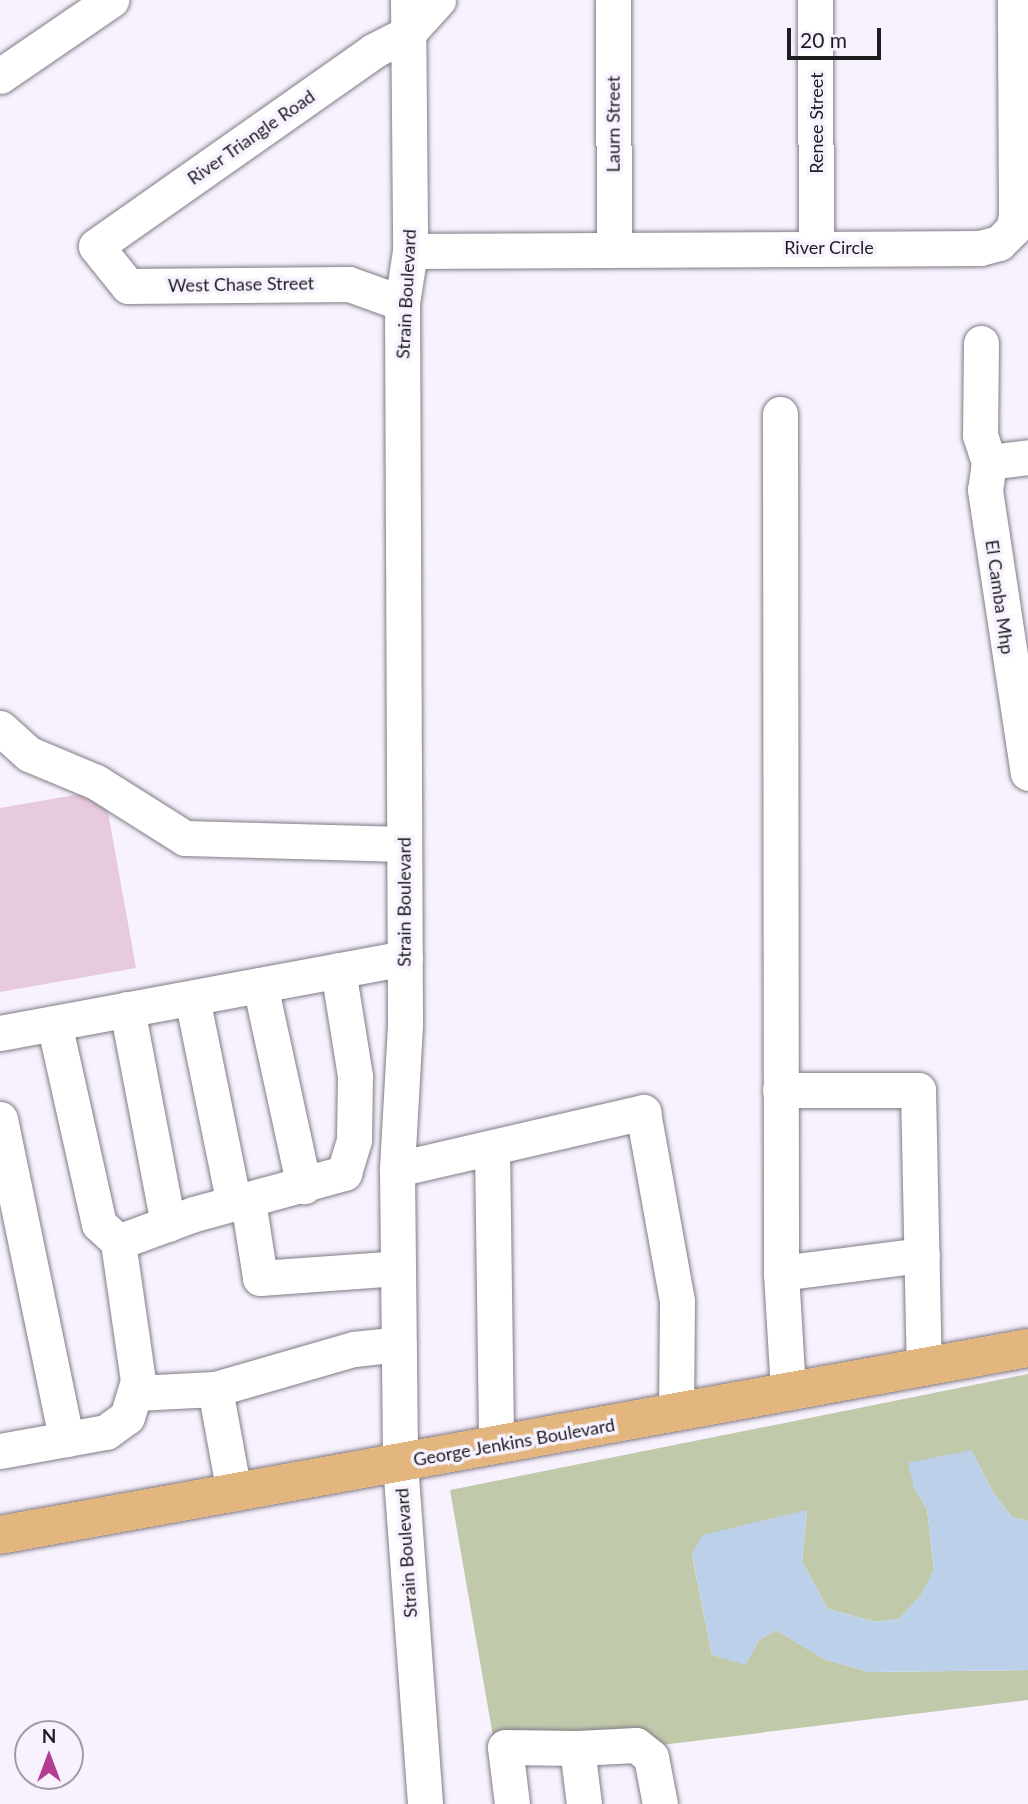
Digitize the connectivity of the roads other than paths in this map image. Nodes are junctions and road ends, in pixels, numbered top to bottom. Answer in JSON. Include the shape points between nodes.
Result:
{"nodes":[{"id":1,"x":111,"y":0,"type":"edge"},
{"id":2,"x":438,"y":0,"type":"edge"},
{"id":3,"x":613,"y":0,"type":"edge"},
{"id":4,"x":815,"y":0,"type":"edge"},
{"id":5,"x":1015,"y":0,"type":"edge"},
{"id":6,"x":408,"y":16,"type":"edge"},
{"id":7,"x":0,"y":76,"type":"edge"},
{"id":8,"x":96,"y":246,"type":"joint"},
{"id":9,"x":816,"y":247,"type":"junction"},
{"id":10,"x":614,"y":248,"type":"junction"},
{"id":11,"x":410,"y":251,"type":"junction"},
{"id":12,"x":402,"y":303,"type":"junction"},
{"id":13,"x":981,"y":343,"type":"dead end"},
{"id":14,"x":780,"y":414,"type":"dead end"},
{"id":15,"x":1028,"y":457,"type":"edge"},
{"id":16,"x":989,"y":462,"type":"junction"},
{"id":17,"x":0,"y":728,"type":"edge"},
{"id":18,"x":1028,"y":773,"type":"edge"},
{"id":19,"x":404,"y":844,"type":"junction"},
{"id":20,"x":404,"y":958,"type":"junction"},
{"id":21,"x":338,"y":970,"type":"junction"},
{"id":22,"x":260,"y":985,"type":"junction"},
{"id":23,"x":191,"y":998,"type":"junction"},
{"id":24,"x":127,"y":1009,"type":"junction"},
{"id":25,"x":54,"y":1023,"type":"junction"},
{"id":26,"x":0,"y":1032,"type":"edge"},
{"id":27,"x":780,"y":1090,"type":"junction"},
{"id":28,"x":0,"y":1119,"type":"edge"},
{"id":29,"x":492,"y":1148,"type":"junction"},
{"id":30,"x":397,"y":1169,"type":"junction"},
{"id":31,"x":304,"y":1186,"type":"junction"},
{"id":32,"x":241,"y":1202,"type":"junction"},
{"id":33,"x":168,"y":1224,"type":"junction"},
{"id":34,"x":118,"y":1242,"type":"junction"},
{"id":35,"x":922,"y":1255,"type":"junction"},
{"id":36,"x":398,"y":1268,"type":"junction"},
{"id":37,"x":781,"y":1273,"type":"junction"},
{"id":38,"x":399,"y":1344,"type":"junction"},
{"id":39,"x":1028,"y":1348,"type":"edge"},
{"id":40,"x":923,"y":1367,"type":"junction"},
{"id":41,"x":215,"y":1389,"type":"junction"},
{"id":42,"x":788,"y":1392,"type":"junction"},
{"id":43,"x":136,"y":1393,"type":"junction"},
{"id":44,"x":676,"y":1412,"type":"junction"},
{"id":45,"x":66,"y":1439,"type":"junction"},
{"id":46,"x":496,"y":1445,"type":"junction"},
{"id":47,"x":0,"y":1451,"type":"edge"},
{"id":48,"x":400,"y":1463,"type":"junction"},
{"id":49,"x":234,"y":1493,"type":"junction"},
{"id":50,"x":0,"y":1535,"type":"edge"},
{"id":51,"x":577,"y":1748,"type":"junction"},
{"id":52,"x":425,"y":1804,"type":"edge"},
{"id":53,"x":512,"y":1804,"type":"edge"},
{"id":54,"x":584,"y":1804,"type":"edge"},
{"id":55,"x":660,"y":1804,"type":"edge"}],
"edges":[{"from":1,"to":7,"type":"street"},
{"from":2,"to":6,"type":"street"},
{"from":3,"to":10,"type":"street","name":"Laurn Street"},
{"from":4,"to":9,"type":"street","name":"Renee Street"},
{"from":5,"to":9,"type":"street","name":"River Circle","via":[[1013,229],[999,243],[980,248]]},
{"from":6,"to":8,"type":"street","name":"River Triangle Road","via":[[373,51]]},
{"from":6,"to":11,"type":"street","name":"Strain Boulevard"},
{"from":8,"to":12,"type":"street","name":"West Chase Street","via":[[128,286],[349,284]]},
{"from":9,"to":10,"type":"street","name":"River Circle"},
{"from":10,"to":11,"type":"street","name":"River Circle"},
{"from":11,"to":12,"type":"street","name":"Strain Boulevard"},
{"from":12,"to":19,"type":"street","name":"Strain Boulevard"},
{"from":13,"to":16,"type":"street","name":"El Camba Mhp","via":[[980,435]]},
{"from":14,"to":27,"type":"street"},
{"from":15,"to":16,"type":"street"},
{"from":16,"to":18,"type":"street","name":"El Camba Mhp","via":[[985,490]]},
{"from":17,"to":19,"type":"street","via":[[29,754],[96,782],[185,838]]},
{"from":19,"to":20,"type":"street","name":"Strain Boulevard"},
{"from":20,"to":21,"type":"street"},
{"from":20,"to":30,"type":"street","name":"Strain Boulevard"},
{"from":21,"to":22,"type":"street"},
{"from":21,"to":31,"type":"street","via":[[355,1076],[355,1140],[344,1173]]},
{"from":22,"to":23,"type":"street"},
{"from":22,"to":31,"type":"street"},
{"from":23,"to":24,"type":"street"},
{"from":23,"to":32,"type":"street"},
{"from":24,"to":25,"type":"street"},
{"from":24,"to":33,"type":"street"},
{"from":25,"to":26,"type":"street"},
{"from":25,"to":34,"type":"street","via":[[99,1224]]},
{"from":27,"to":35,"type":"street","via":[[918,1090]]},
{"from":27,"to":37,"type":"street"},
{"from":28,"to":45,"type":"street"},
{"from":29,"to":30,"type":"street"},
{"from":29,"to":44,"type":"street","via":[[643,1112],[677,1301]]},
{"from":29,"to":46,"type":"street"},
{"from":30,"to":36,"type":"street","name":"Strain Boulevard"},
{"from":31,"to":32,"type":"street"},
{"from":32,"to":33,"type":"street"},
{"from":32,"to":36,"type":"street","via":[[260,1278]]},
{"from":33,"to":34,"type":"street"},
{"from":34,"to":43,"type":"street"},
{"from":35,"to":37,"type":"street"},
{"from":35,"to":40,"type":"street"},
{"from":36,"to":38,"type":"street","name":"Strain Boulevard"},
{"from":37,"to":42,"type":"street"},
{"from":38,"to":41,"type":"street","via":[[354,1349]]},
{"from":38,"to":48,"type":"street","name":"Strain Boulevard"},
{"from":39,"to":40,"type":"main road","name":"George Jenkins Boulevard"},
{"from":40,"to":42,"type":"main road","name":"George Jenkins Boulevard"},
{"from":41,"to":43,"type":"street"},
{"from":41,"to":49,"type":"street"},
{"from":42,"to":44,"type":"main road","name":"George Jenkins Boulevard"},
{"from":43,"to":45,"type":"street","via":[[127,1417],[106,1432]]},
{"from":44,"to":46,"type":"main road","name":"George Jenkins Boulevard"},
{"from":45,"to":47,"type":"street"},
{"from":46,"to":48,"type":"main road","name":"George Jenkins Boulevard"},
{"from":48,"to":49,"type":"main road","name":"George Jenkins Boulevard"},
{"from":48,"to":52,"type":"street","name":"Strain Boulevard"},
{"from":49,"to":50,"type":"main road","name":"George Jenkins Boulevard"},
{"from":51,"to":53,"type":"street","via":[[505,1747]]},
{"from":51,"to":54,"type":"street"},
{"from":51,"to":55,"type":"street","via":[[636,1745],[651,1757]]}]}
